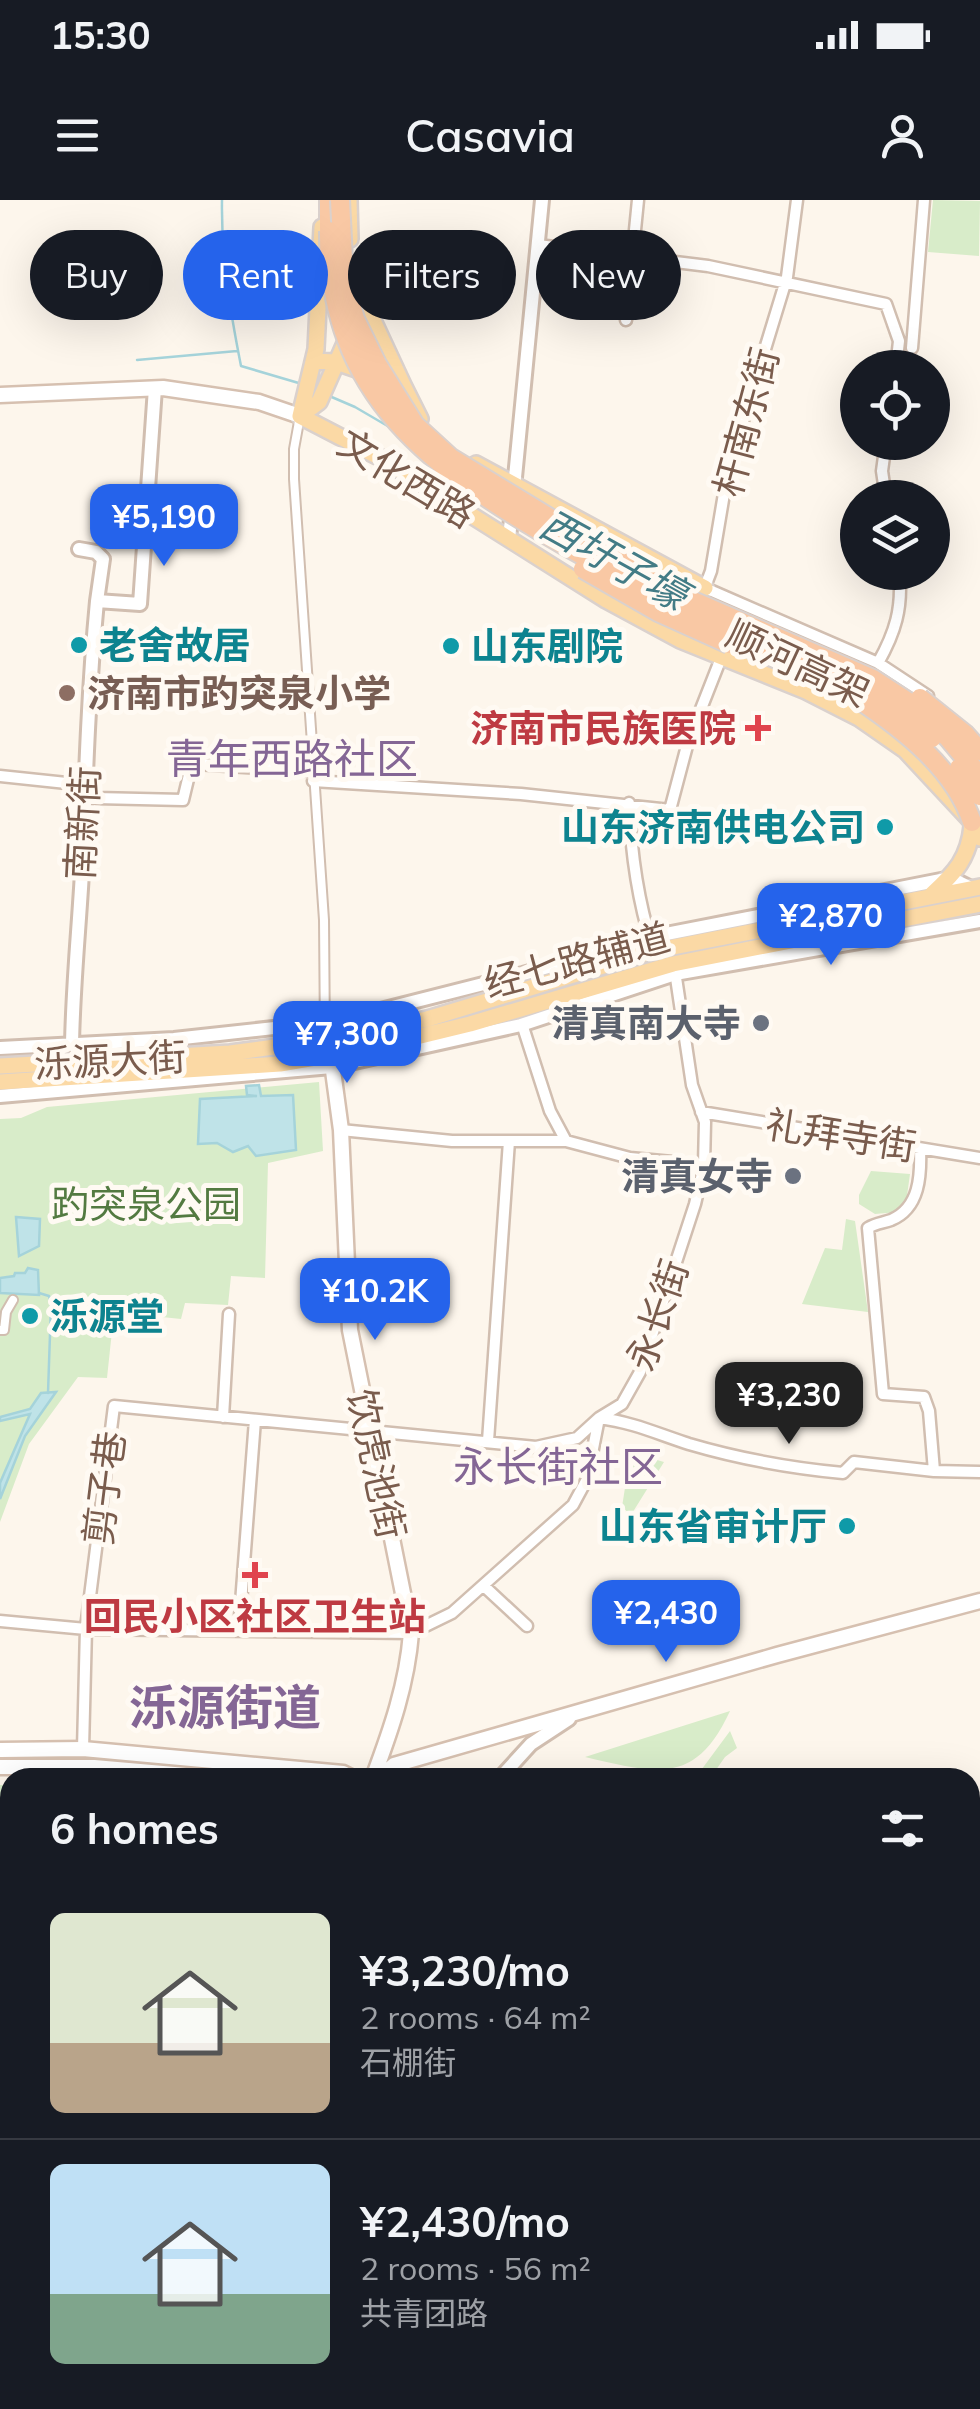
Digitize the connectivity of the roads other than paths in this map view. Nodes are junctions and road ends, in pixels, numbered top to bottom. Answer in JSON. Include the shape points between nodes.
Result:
{"nodes":[{"id":1,"x":326,"y":200,"type":"edge"},
{"id":2,"x":340,"y":200,"type":"edge"},
{"id":3,"x":350,"y":200,"type":"edge"},
{"id":4,"x":542,"y":200,"type":"edge"},
{"id":5,"x":638,"y":200,"type":"edge"},
{"id":6,"x":797,"y":200,"type":"edge"},
{"id":7,"x":924,"y":200,"type":"edge"},
{"id":8,"x":350,"y":230,"type":"edge"},
{"id":9,"x":539,"y":230,"type":"edge"},
{"id":10,"x":634,"y":230,"type":"edge"},
{"id":11,"x":681,"y":263,"type":"edge"},
{"id":12,"x":536,"y":265,"type":"edge"},
{"id":13,"x":786,"y":284,"type":"junction"},
{"id":14,"x":350,"y":320,"type":"edge"},
{"id":15,"x":373,"y":320,"type":"edge"},
{"id":16,"x":912,"y":348,"type":"dead end"},
{"id":17,"x":898,"y":350,"type":"edge"},
{"id":18,"x":313,"y":361,"type":"junction"},
{"id":19,"x":336,"y":362,"type":"junction"},
{"id":20,"x":403,"y":385,"type":"junction"},
{"id":21,"x":156,"y":388,"type":"junction"},
{"id":22,"x":0,"y":394,"type":"edge"},
{"id":23,"x":300,"y":416,"type":"junction"},
{"id":24,"x":514,"y":483,"type":"junction"},
{"id":25,"x":494,"y":504,"type":"junction"},
{"id":26,"x":565,"y":527,"type":"junction"},
{"id":27,"x":509,"y":539,"type":"junction"},
{"id":28,"x":79,"y":549,"type":"dead end"},
{"id":29,"x":705,"y":588,"type":"junction"},
{"id":30,"x":901,"y":590,"type":"edge"},
{"id":31,"x":98,"y":601,"type":"junction"},
{"id":32,"x":680,"y":640,"type":"junction"},
{"id":33,"x":721,"y":658,"type":"junction"},
{"id":34,"x":878,"y":663,"type":"junction"},
{"id":35,"x":928,"y":696,"type":"dead end"},
{"id":36,"x":980,"y":751,"type":"edge"},
{"id":37,"x":0,"y":776,"type":"edge"},
{"id":38,"x":313,"y":776,"type":"junction"},
{"id":39,"x":980,"y":776,"type":"edge"},
{"id":40,"x":83,"y":791,"type":"junction"},
{"id":41,"x":980,"y":796,"type":"edge"},
{"id":42,"x":629,"y":804,"type":"junction"},
{"id":43,"x":976,"y":830,"type":"edge"},
{"id":44,"x":950,"y":878,"type":"junction"},
{"id":45,"x":975,"y":888,"type":"edge"},
{"id":46,"x":928,"y":897,"type":"junction"},
{"id":47,"x":980,"y":904,"type":"edge"},
{"id":48,"x":980,"y":920,"type":"edge"},
{"id":49,"x":652,"y":945,"type":"junction"},
{"id":50,"x":674,"y":969,"type":"junction"},
{"id":51,"x":322,"y":1023,"type":"junction"},
{"id":52,"x":522,"y":1024,"type":"junction"},
{"id":53,"x":72,"y":1045,"type":"junction"},
{"id":54,"x":0,"y":1048,"type":"edge"},
{"id":55,"x":329,"y":1054,"type":"junction"},
{"id":56,"x":0,"y":1066,"type":"edge"},
{"id":57,"x":0,"y":1082,"type":"edge"},
{"id":58,"x":0,"y":1096,"type":"edge"},
{"id":59,"x":701,"y":1112,"type":"junction"},
{"id":60,"x":341,"y":1130,"type":"junction"},
{"id":61,"x":510,"y":1141,"type":"junction"},
{"id":62,"x":566,"y":1141,"type":"junction"},
{"id":63,"x":920,"y":1148,"type":"junction"},
{"id":64,"x":980,"y":1158,"type":"edge"},
{"id":65,"x":704,"y":1165,"type":"junction"},
{"id":66,"x":12,"y":1300,"type":"dead end"},
{"id":67,"x":229,"y":1314,"type":"dead end"},
{"id":68,"x":0,"y":1330,"type":"edge"},
{"id":69,"x":114,"y":1406,"type":"joint"},
{"id":70,"x":223,"y":1417,"type":"junction"},
{"id":71,"x":599,"y":1418,"type":"junction"},
{"id":72,"x":255,"y":1420,"type":"junction"},
{"id":73,"x":369,"y":1429,"type":"junction"},
{"id":74,"x":488,"y":1441,"type":"junction"},
{"id":75,"x":934,"y":1471,"type":"junction"},
{"id":76,"x":980,"y":1472,"type":"edge"},
{"id":77,"x":485,"y":1587,"type":"junction"},
{"id":78,"x":980,"y":1602,"type":"edge"},
{"id":79,"x":0,"y":1621,"type":"edge"},
{"id":80,"x":527,"y":1626,"type":"dead end"},
{"id":81,"x":86,"y":1629,"type":"junction"},
{"id":82,"x":239,"y":1630,"type":"junction"},
{"id":83,"x":411,"y":1633,"type":"junction"},
{"id":84,"x":584,"y":1710,"type":"junction"},
{"id":85,"x":83,"y":1749,"type":"junction"},
{"id":86,"x":0,"y":1750,"type":"edge"},
{"id":87,"x":0,"y":1766,"type":"edge"},
{"id":88,"x":99,"y":1768,"type":"edge"},
{"id":89,"x":297,"y":1768,"type":"edge"},
{"id":90,"x":379,"y":1768,"type":"edge"},
{"id":91,"x":390,"y":1768,"type":"edge"},
{"id":92,"x":509,"y":1768,"type":"edge"}],
"edges":[{"from":1,"to":18,"type":"main road"},
{"from":1,"to":25,"type":"highway","name":"顺河高架","bridge":true,"via":[[333,301],[353,357],[407,434]]},
{"from":2,"to":26,"type":"highway","name":"顺河高架","bridge":true,"via":[[344,280],[355,320],[415,425],[452,458]]},
{"from":3,"to":8,"type":"main road"},
{"from":4,"to":9,"type":"street"},
{"from":5,"to":10,"type":"street"},
{"from":6,"to":13,"type":"street","name":"杆南东街"},
{"from":7,"to":16,"type":"street"},
{"from":11,"to":13,"type":"street"},
{"from":12,"to":24,"type":"street"},
{"from":13,"to":17,"type":"street","via":[[886,304]]},
{"from":13,"to":29,"type":"street","name":"杆南东街","via":[[728,470]]},
{"from":14,"to":19,"type":"main road"},
{"from":15,"to":20,"type":"main road"},
{"from":18,"to":19,"type":"main road","name":"文化西路"},
{"from":18,"to":23,"type":"main road"},
{"from":19,"to":20,"type":"main road","name":"文化西路"},
{"from":19,"to":23,"type":"main road","via":[[320,402]]},
{"from":20,"to":24,"type":"main road","name":"文化西路","via":[[418,418],[448,446]]},
{"from":21,"to":22,"type":"main road","name":"文化西路"},
{"from":21,"to":23,"type":"main road","name":"文化西路","via":[[259,402]]},
{"from":21,"to":31,"type":"street","via":[[140,604]]},
{"from":23,"to":27,"type":"main road","name":"文化西路"},
{"from":23,"to":38,"type":"street","via":[[294,479]]},
{"from":24,"to":27,"type":"street"},
{"from":24,"to":29,"type":"main road","name":"文化西路"},
{"from":25,"to":41,"type":"highway","name":"顺河高架","bridge":true,"via":[[668,603],[866,690],[939,744]]},
{"from":25,"to":43,"type":"highway","bridge":true,"via":[[560,556],[658,612],[846,690],[927,754],[966,804]]},
{"from":26,"to":36,"type":"highway","bridge":true,"via":[[860,659],[913,692]]},
{"from":26,"to":39,"type":"highway","name":"顺河高架","bridge":true,"via":[[670,591],[874,679],[910,703]]},
{"from":27,"to":32,"type":"main road","name":"文化西路"},
{"from":28,"to":31,"type":"street","name":"南新街","via":[[103,558]]},
{"from":29,"to":32,"type":"street","name":"杆南东街"},
{"from":29,"to":34,"type":"street","name":"文化西路"},
{"from":30,"to":34,"type":"street","via":[[894,635]]},
{"from":31,"to":40,"type":"street","name":"南新街"},
{"from":32,"to":33,"type":"main road","name":"文化西路"},
{"from":33,"to":42,"type":"street","via":[[670,810]]},
{"from":33,"to":43,"type":"main road","name":"文化西路","via":[[859,718],[905,750]]},
{"from":34,"to":35,"type":"street","name":"文化西路"},
{"from":37,"to":40,"type":"street","via":[[76,784]]},
{"from":38,"to":40,"type":"street","via":[[196,764],[183,800],[96,798]]},
{"from":38,"to":42,"type":"street"},
{"from":38,"to":51,"type":"street","via":[[324,920]]},
{"from":40,"to":53,"type":"street","name":"南新街"},
{"from":42,"to":49,"type":"street","via":[[631,852]]},
{"from":43,"to":44,"type":"main road"},
{"from":44,"to":45,"type":"street"},
{"from":44,"to":46,"type":"main road"},
{"from":44,"to":49,"type":"street","name":"经七路辅道"},
{"from":45,"to":46,"type":"main road","name":"泺源大街"},
{"from":46,"to":49,"type":"main road","name":"泺源大街"},
{"from":47,"to":50,"type":"main road","name":"泺源大街"},
{"from":48,"to":50,"type":"street","name":"经七路辅道"},
{"from":49,"to":51,"type":"street","name":"经七路辅道"},
{"from":49,"to":55,"type":"main road","name":"泺源大街"},
{"from":50,"to":52,"type":"street","name":"经七路辅道"},
{"from":50,"to":55,"type":"main road","name":"泺源大街"},
{"from":50,"to":59,"type":"street","name":"永长街"},
{"from":51,"to":53,"type":"street","name":"经七路辅道"},
{"from":51,"to":55,"type":"street"},
{"from":52,"to":55,"type":"street","name":"经七路辅道"},
{"from":52,"to":62,"type":"street"},
{"from":53,"to":54,"type":"street","name":"经七路辅道"},
{"from":55,"to":56,"type":"main road","name":"泺源大街"},
{"from":55,"to":57,"type":"main road","name":"泺源大街","via":[[184,1072]]},
{"from":55,"to":58,"type":"street","name":"经七路辅道"},
{"from":55,"to":60,"type":"main road","name":"饮虎池街"},
{"from":59,"to":63,"type":"street","name":"礼拜寺街"},
{"from":59,"to":65,"type":"street","name":"永长街"},
{"from":60,"to":61,"type":"street"},
{"from":60,"to":73,"type":"main road","name":"饮虎池街","via":[[348,1315]]},
{"from":61,"to":62,"type":"street"},
{"from":61,"to":74,"type":"street"},
{"from":62,"to":65,"type":"street","via":[[630,1158]]},
{"from":63,"to":64,"type":"street","name":"礼拜寺街"},
{"from":63,"to":75,"type":"street","via":[[921,1181],[908,1208],[868,1228],[884,1394],[924,1397]]},
{"from":65,"to":71,"type":"street","name":"永长街","via":[[640,1372],[622,1404]]},
{"from":66,"to":68,"type":"street"},
{"from":67,"to":70,"type":"street"},
{"from":69,"to":70,"type":"street","name":"永长街"},
{"from":69,"to":81,"type":"street","name":"剪子巷"},
{"from":70,"to":72,"type":"street","name":"永长街"},
{"from":71,"to":74,"type":"street","name":"永长街","via":[[577,1438],[558,1444]]},
{"from":71,"to":75,"type":"street","via":[[796,1469],[843,1473],[854,1462]]},
{"from":71,"to":77,"type":"street","via":[[588,1479],[573,1505]]},
{"from":72,"to":73,"type":"street","name":"永长街"},
{"from":72,"to":82,"type":"street"},
{"from":73,"to":74,"type":"street","name":"永长街"},
{"from":73,"to":83,"type":"main road","name":"饮虎池街"},
{"from":75,"to":76,"type":"street"},
{"from":77,"to":80,"type":"street"},
{"from":77,"to":83,"type":"street","via":[[452,1614]]},
{"from":78,"to":84,"type":"main road"},
{"from":79,"to":81,"type":"street"},
{"from":81,"to":82,"type":"street"},
{"from":81,"to":85,"type":"street","name":"剪子巷"},
{"from":82,"to":83,"type":"street"},
{"from":83,"to":90,"type":"main road"},
{"from":84,"to":91,"type":"main road"},
{"from":84,"to":92,"type":"street","via":[[530,1744]]},
{"from":85,"to":86,"type":"main road"},
{"from":85,"to":89,"type":"main road"},
{"from":87,"to":88,"type":"main road"}]}
